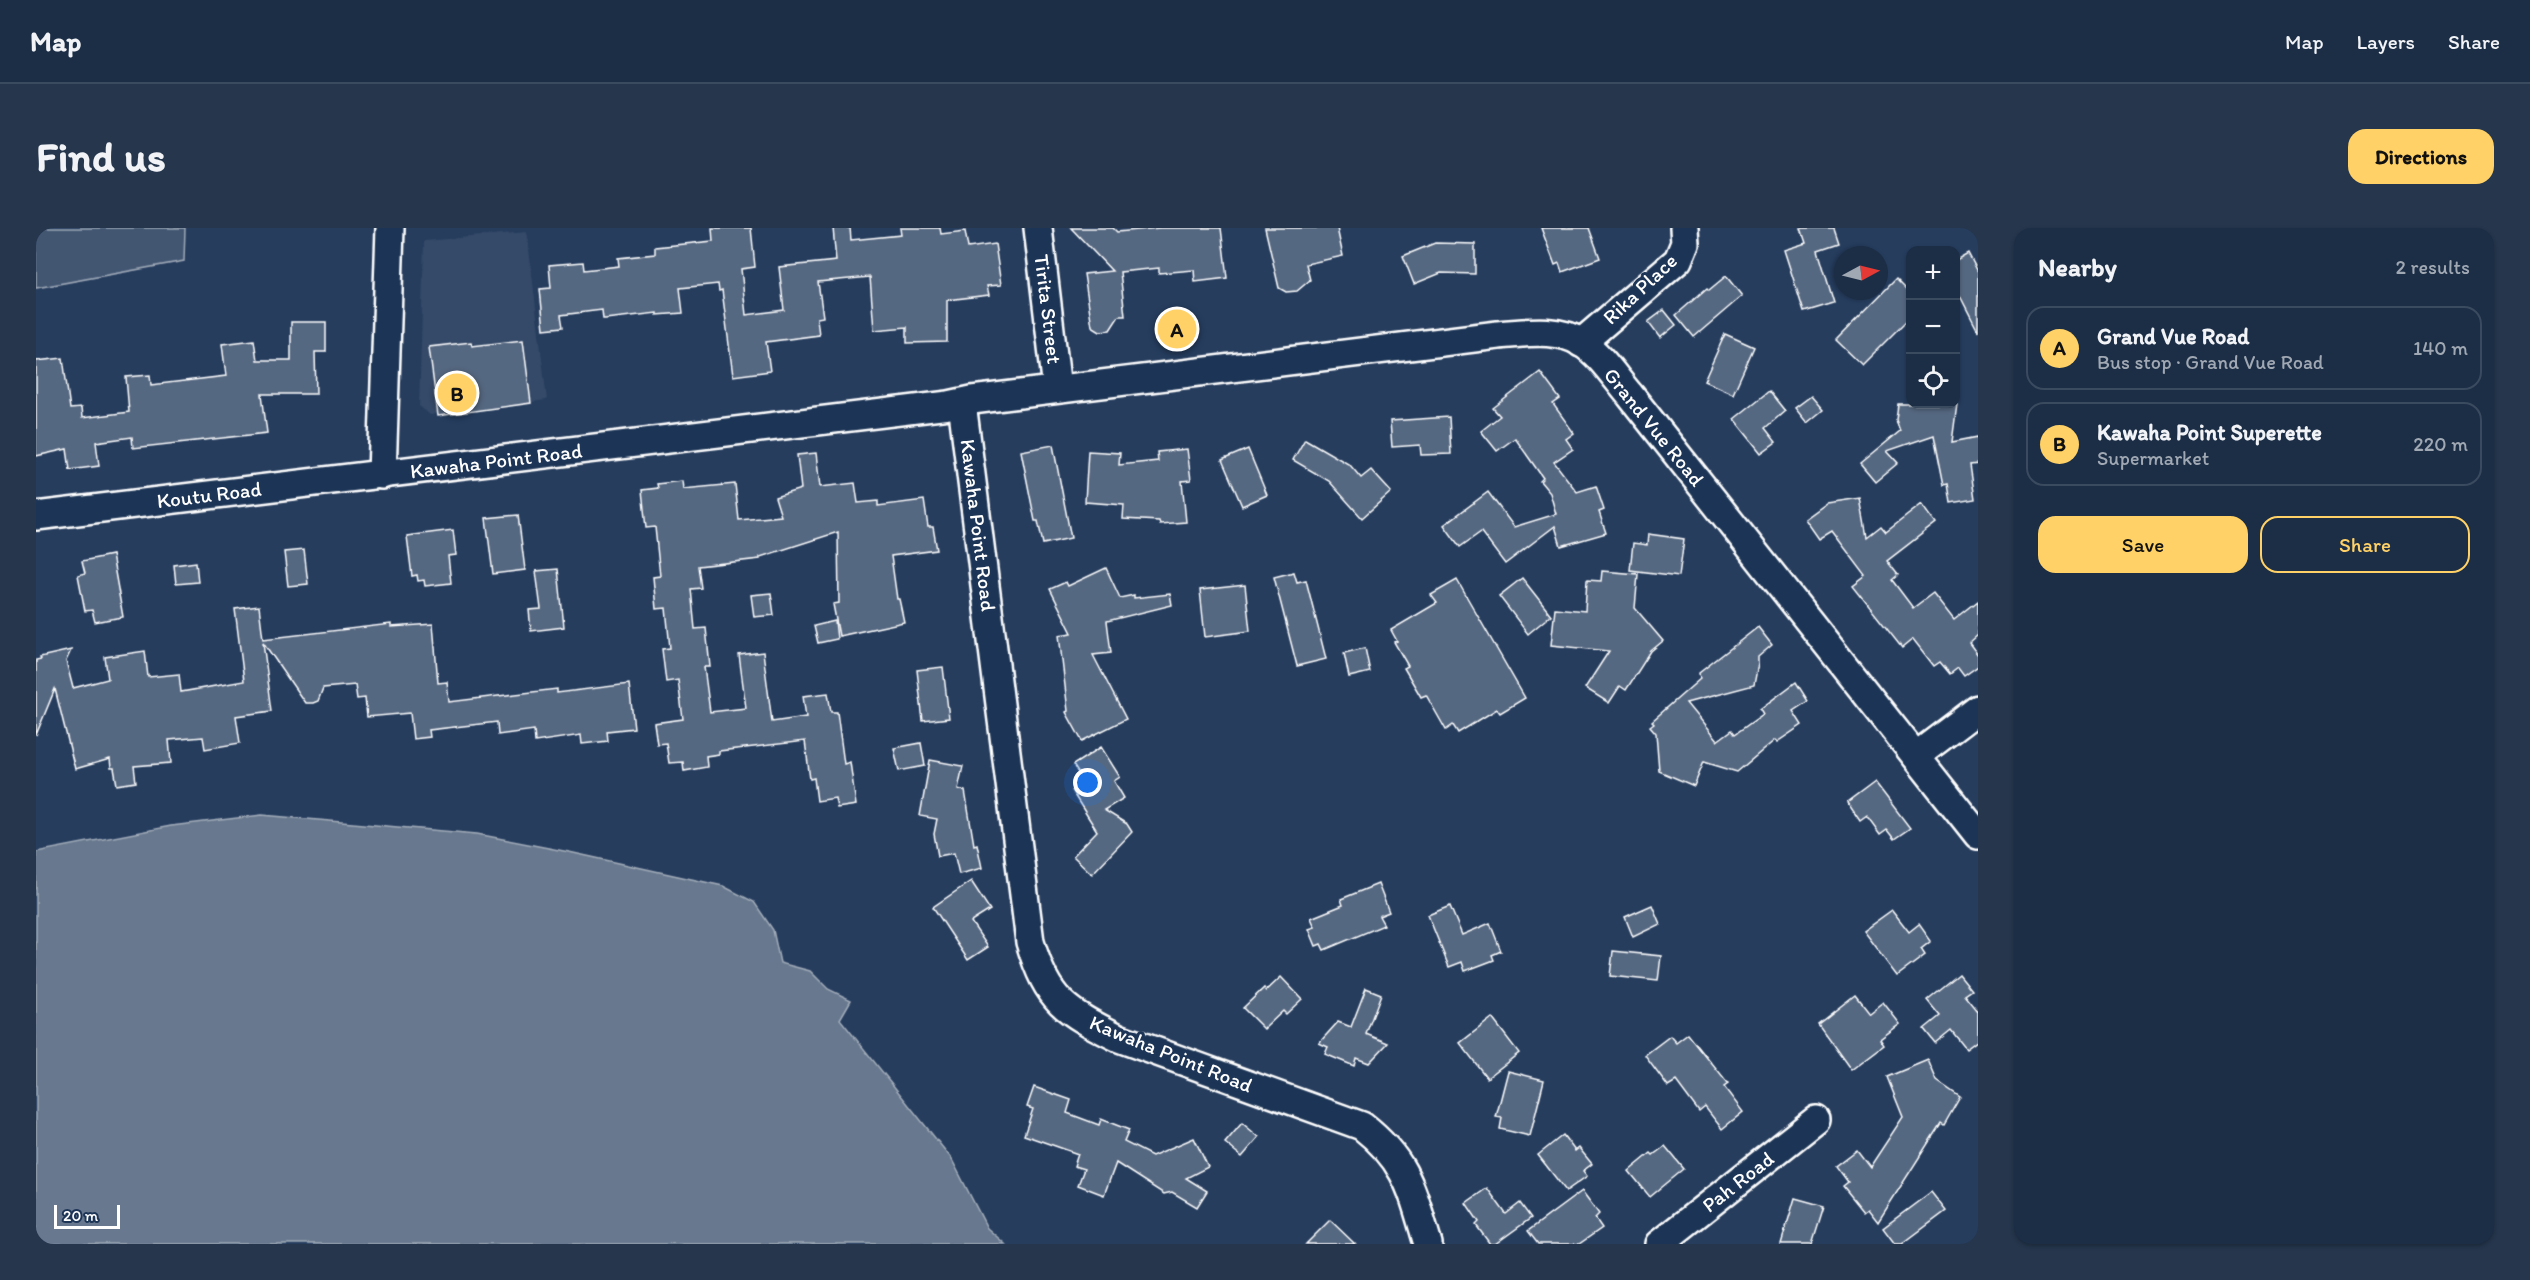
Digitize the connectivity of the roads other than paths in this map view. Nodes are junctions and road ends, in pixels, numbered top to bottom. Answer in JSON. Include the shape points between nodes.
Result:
{"nodes":[{"id":1,"x":390,"y":228,"type":"edge"},
{"id":2,"x":1038,"y":228,"type":"edge"},
{"id":3,"x":1684,"y":228,"type":"edge"},
{"id":4,"x":1581,"y":343,"type":"junction"},
{"id":5,"x":1058,"y":389,"type":"junction"},
{"id":6,"x":962,"y":402,"type":"junction"},
{"id":7,"x":382,"y":475,"type":"junction"},
{"id":8,"x":36,"y":516,"type":"edge"},
{"id":9,"x":1978,"y":709,"type":"edge"},
{"id":10,"x":1916,"y":756,"type":"junction"},
{"id":11,"x":1978,"y":835,"type":"edge"},
{"id":12,"x":1816,"y":1120,"type":"dead end"},
{"id":13,"x":1428,"y":1244,"type":"edge"},
{"id":14,"x":1659,"y":1244,"type":"edge"}],
"edges":[{"from":1,"to":7,"type":"street","name":"Kawaha Point Road"},
{"from":2,"to":5,"type":"street","name":"Tirita Street"},
{"from":3,"to":4,"type":"street","name":"Rika Place","via":[[1685,243],[1678,260]]},
{"from":4,"to":5,"type":"street","name":"Grand Vue Road","via":[[1543,332],[1498,335]]},
{"from":4,"to":10,"type":"street","name":"Grand Vue Road","via":[[1630,395]]},
{"from":5,"to":6,"type":"street","name":"Grand Vue Road"},
{"from":6,"to":7,"type":"street","name":"Kawaha Point Road"},
{"from":6,"to":13,"type":"street","name":"Kawaha Point Road","via":[[1030,942],[1038,971],[1055,999],[1083,1020],[1119,1038],[1362,1126],[1398,1161],[1411,1188]]},
{"from":7,"to":8,"type":"street","name":"Koutu Road"},
{"from":9,"to":10,"type":"street"},
{"from":10,"to":11,"type":"street","name":"Grand Vue Road"},
{"from":12,"to":14,"type":"street","name":"Pah Road"}]}
